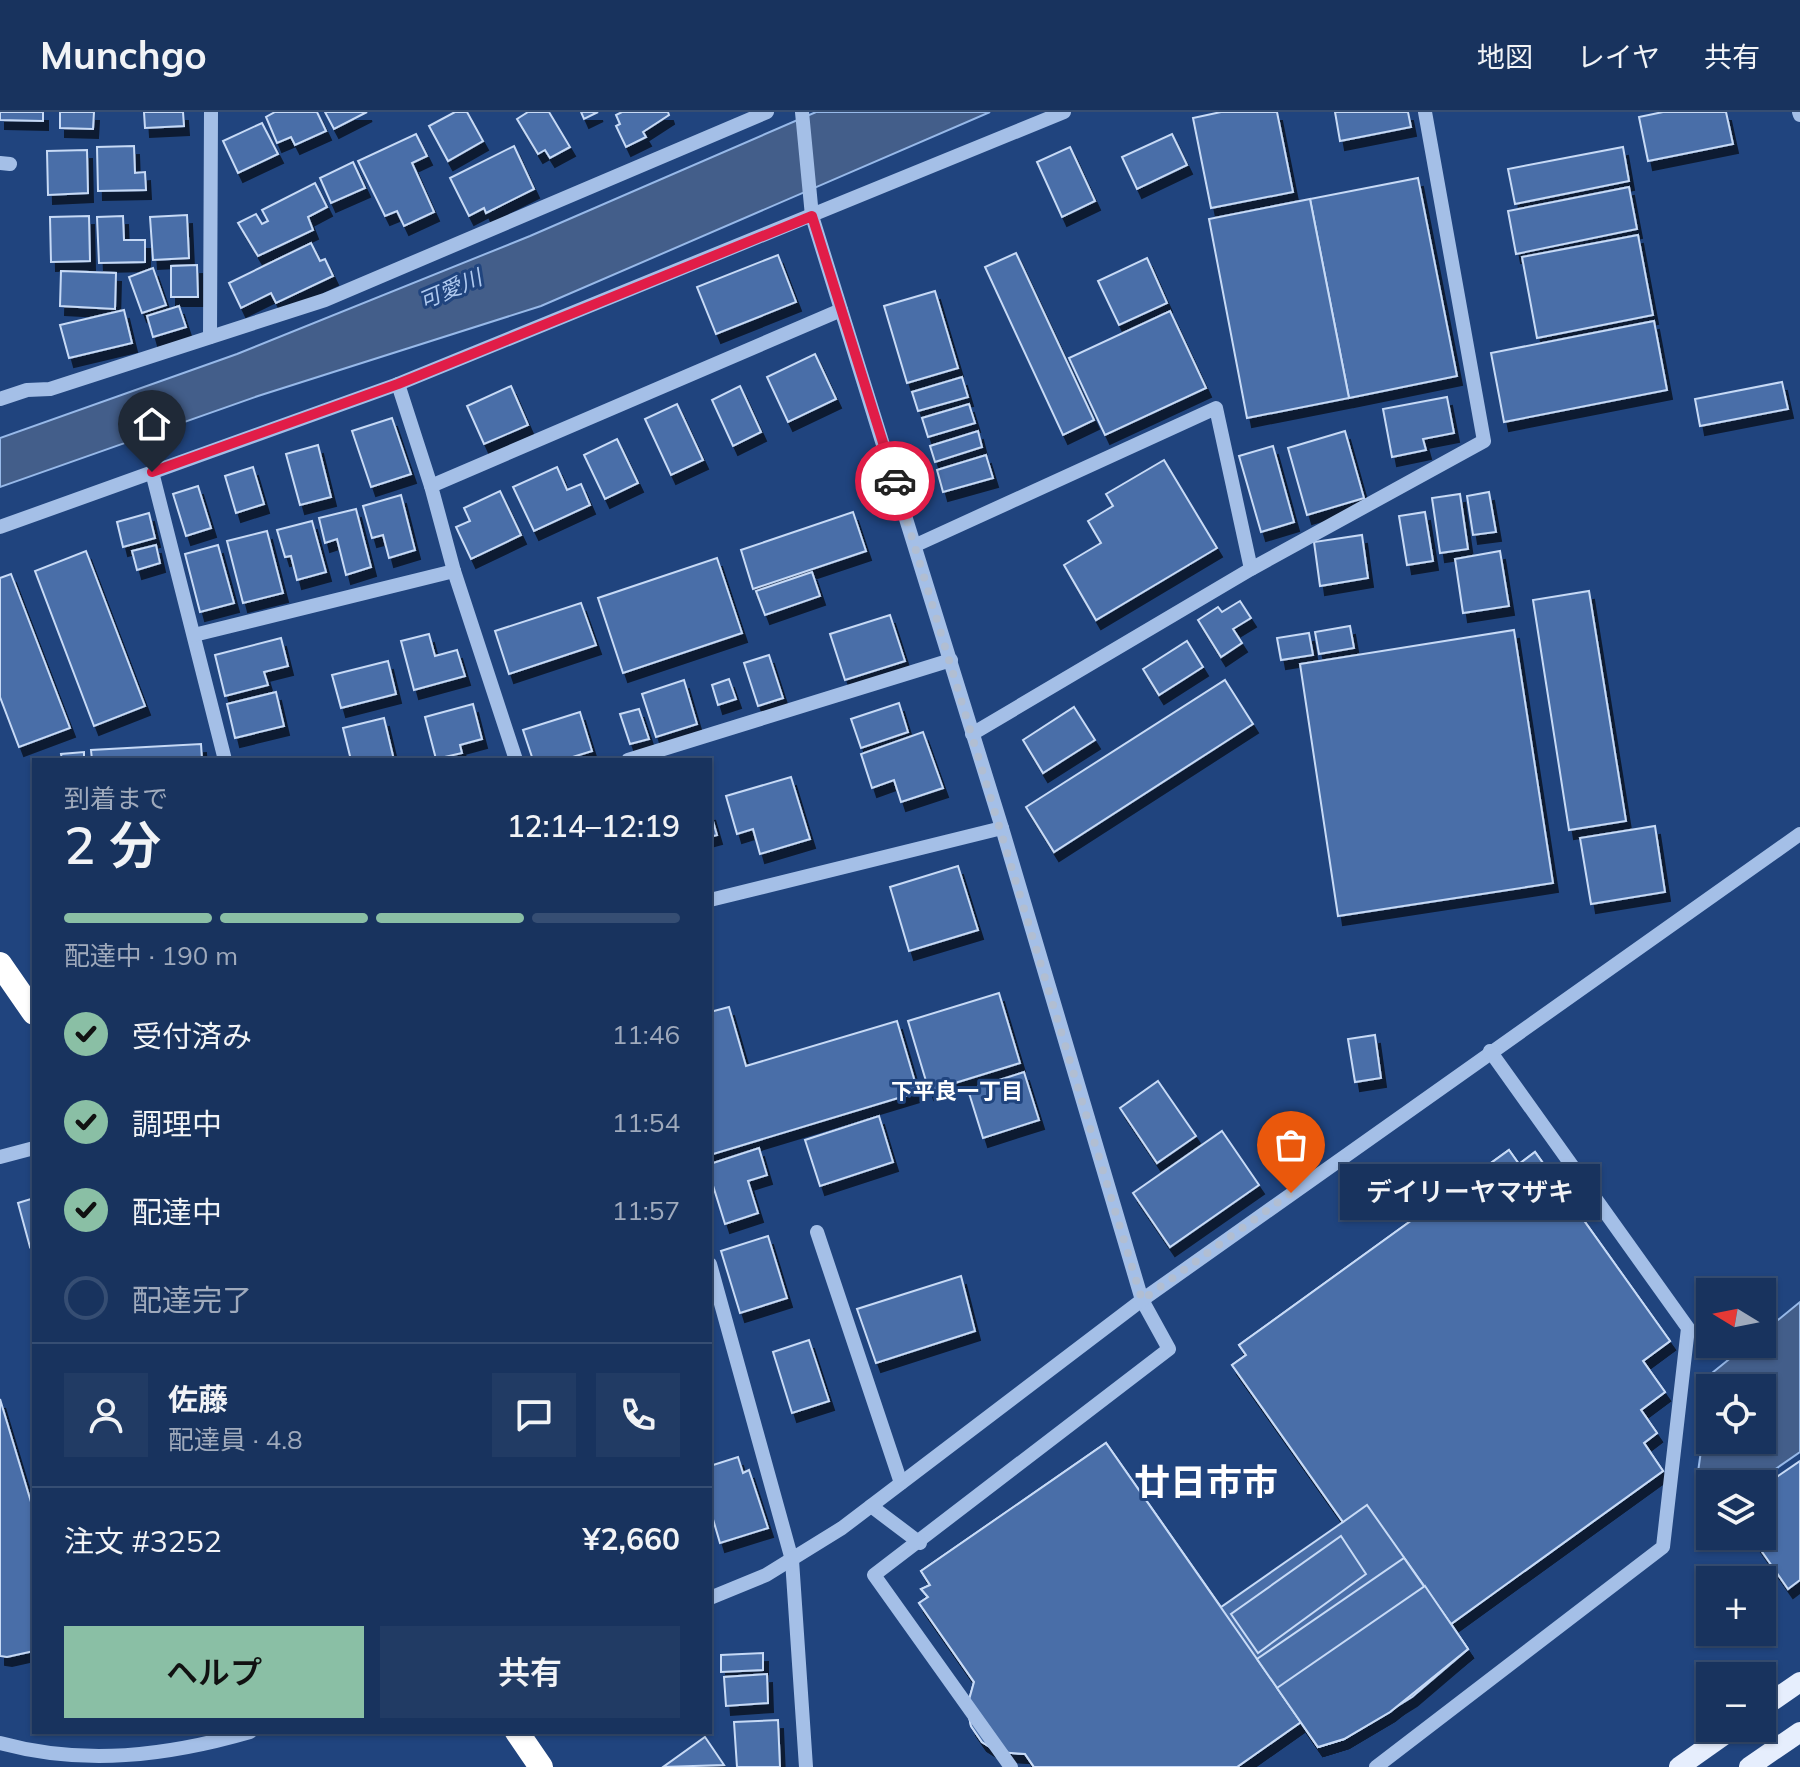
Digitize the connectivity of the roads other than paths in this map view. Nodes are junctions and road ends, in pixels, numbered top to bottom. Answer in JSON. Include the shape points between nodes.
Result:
{"nodes":[{"id":1,"x":211,"y":112,"type":"edge"},
{"id":2,"x":767,"y":112,"type":"edge"},
{"id":3,"x":1064,"y":112,"type":"edge"},
{"id":4,"x":1425,"y":112,"type":"edge"},
{"id":5,"x":803,"y":119,"type":"edge"},
{"id":6,"x":812,"y":210,"type":"junction"},
{"id":7,"x":841,"y":310,"type":"junction"},
{"id":8,"x":210,"y":337,"type":"junction"},
{"id":9,"x":398,"y":384,"type":"junction"},
{"id":10,"x":0,"y":399,"type":"edge"},
{"id":11,"x":152,"y":472,"type":"junction"},
{"id":12,"x":431,"y":486,"type":"junction"},
{"id":13,"x":0,"y":527,"type":"edge"},
{"id":14,"x":916,"y":545,"type":"junction"},
{"id":15,"x":1251,"y":569,"type":"junction"},
{"id":16,"x":454,"y":571,"type":"junction"},
{"id":17,"x":194,"y":635,"type":"junction"},
{"id":18,"x":951,"y":660,"type":"junction"},
{"id":19,"x":972,"y":734,"type":"junction"},
{"id":20,"x":225,"y":758,"type":"edge"},
{"id":21,"x":515,"y":758,"type":"edge"},
{"id":22,"x":634,"y":758,"type":"edge"},
{"id":23,"x":1002,"y":828,"type":"junction"},
{"id":24,"x":1800,"y":834,"type":"edge"},
{"id":25,"x":712,"y":900,"type":"edge"},
{"id":26,"x":0,"y":964,"type":"edge"},
{"id":27,"x":32,"y":1010,"type":"edge"},
{"id":28,"x":1490,"y":1051,"type":"junction"},
{"id":29,"x":32,"y":1149,"type":"edge"},
{"id":30,"x":0,"y":1157,"type":"edge"},
{"id":31,"x":817,"y":1232,"type":"dead end"},
{"id":32,"x":712,"y":1271,"type":"edge"},
{"id":33,"x":1142,"y":1300,"type":"junction"},
{"id":34,"x":901,"y":1483,"type":"junction"},
{"id":35,"x":871,"y":1506,"type":"junction"},
{"id":36,"x":920,"y":1543,"type":"junction"},
{"id":37,"x":792,"y":1560,"type":"junction"},
{"id":38,"x":712,"y":1597,"type":"edge"},
{"id":39,"x":1800,"y":1682,"type":"edge"},
{"id":40,"x":1776,"y":1698,"type":"edge"},
{"id":41,"x":1800,"y":1732,"type":"edge"},
{"id":42,"x":242,"y":1734,"type":"edge"},
{"id":43,"x":518,"y":1734,"type":"edge"},
{"id":44,"x":1714,"y":1742,"type":"edge"},
{"id":45,"x":0,"y":1743,"type":"edge"},
{"id":46,"x":541,"y":1767,"type":"edge"},
{"id":47,"x":806,"y":1767,"type":"edge"},
{"id":48,"x":1011,"y":1767,"type":"edge"},
{"id":49,"x":1376,"y":1767,"type":"edge"},
{"id":50,"x":1679,"y":1767,"type":"edge"},
{"id":51,"x":1749,"y":1767,"type":"edge"}],
"edges":[{"from":1,"to":8,"type":"street"},
{"from":2,"to":8,"type":"street","via":[[325,300]]},
{"from":3,"to":6,"type":"street"},
{"from":4,"to":15,"type":"street","via":[[1484,441]]},
{"from":5,"to":6,"type":"street"},
{"from":6,"to":7,"type":"street"},
{"from":6,"to":9,"type":"street"},
{"from":7,"to":12,"type":"street"},
{"from":7,"to":14,"type":"street"},
{"from":8,"to":10,"type":"street","via":[[50,389]]},
{"from":9,"to":11,"type":"street"},
{"from":9,"to":12,"type":"street"},
{"from":11,"to":13,"type":"street"},
{"from":11,"to":17,"type":"street"},
{"from":12,"to":16,"type":"street"},
{"from":14,"to":15,"type":"street","via":[[1216,408]]},
{"from":14,"to":18,"type":"street"},
{"from":15,"to":19,"type":"street"},
{"from":16,"to":17,"type":"street"},
{"from":16,"to":21,"type":"street"},
{"from":17,"to":20,"type":"street"},
{"from":18,"to":19,"type":"street"},
{"from":18,"to":22,"type":"street"},
{"from":19,"to":23,"type":"street"},
{"from":23,"to":25,"type":"street"},
{"from":23,"to":33,"type":"street"},
{"from":24,"to":28,"type":"street"},
{"from":26,"to":27,"type":"highway"},
{"from":28,"to":33,"type":"street"},
{"from":28,"to":49,"type":"street","via":[[1688,1328],[1663,1547]]},
{"from":29,"to":30,"type":"street"},
{"from":31,"to":34,"type":"street"},
{"from":32,"to":37,"type":"street"},
{"from":33,"to":34,"type":"street"},
{"from":33,"to":36,"type":"street","via":[[1169,1349]]},
{"from":34,"to":35,"type":"street"},
{"from":35,"to":36,"type":"street"},
{"from":35,"to":37,"type":"street"},
{"from":36,"to":48,"type":"street","via":[[874,1575]]},
{"from":37,"to":38,"type":"street"},
{"from":37,"to":47,"type":"street"},
{"from":39,"to":40,"type":"main road"},
{"from":41,"to":51,"type":"main road"},
{"from":42,"to":45,"type":"street","via":[[171,1751],[120,1756],[69,1755]]},
{"from":43,"to":46,"type":"highway"},
{"from":44,"to":50,"type":"main road"}]}
